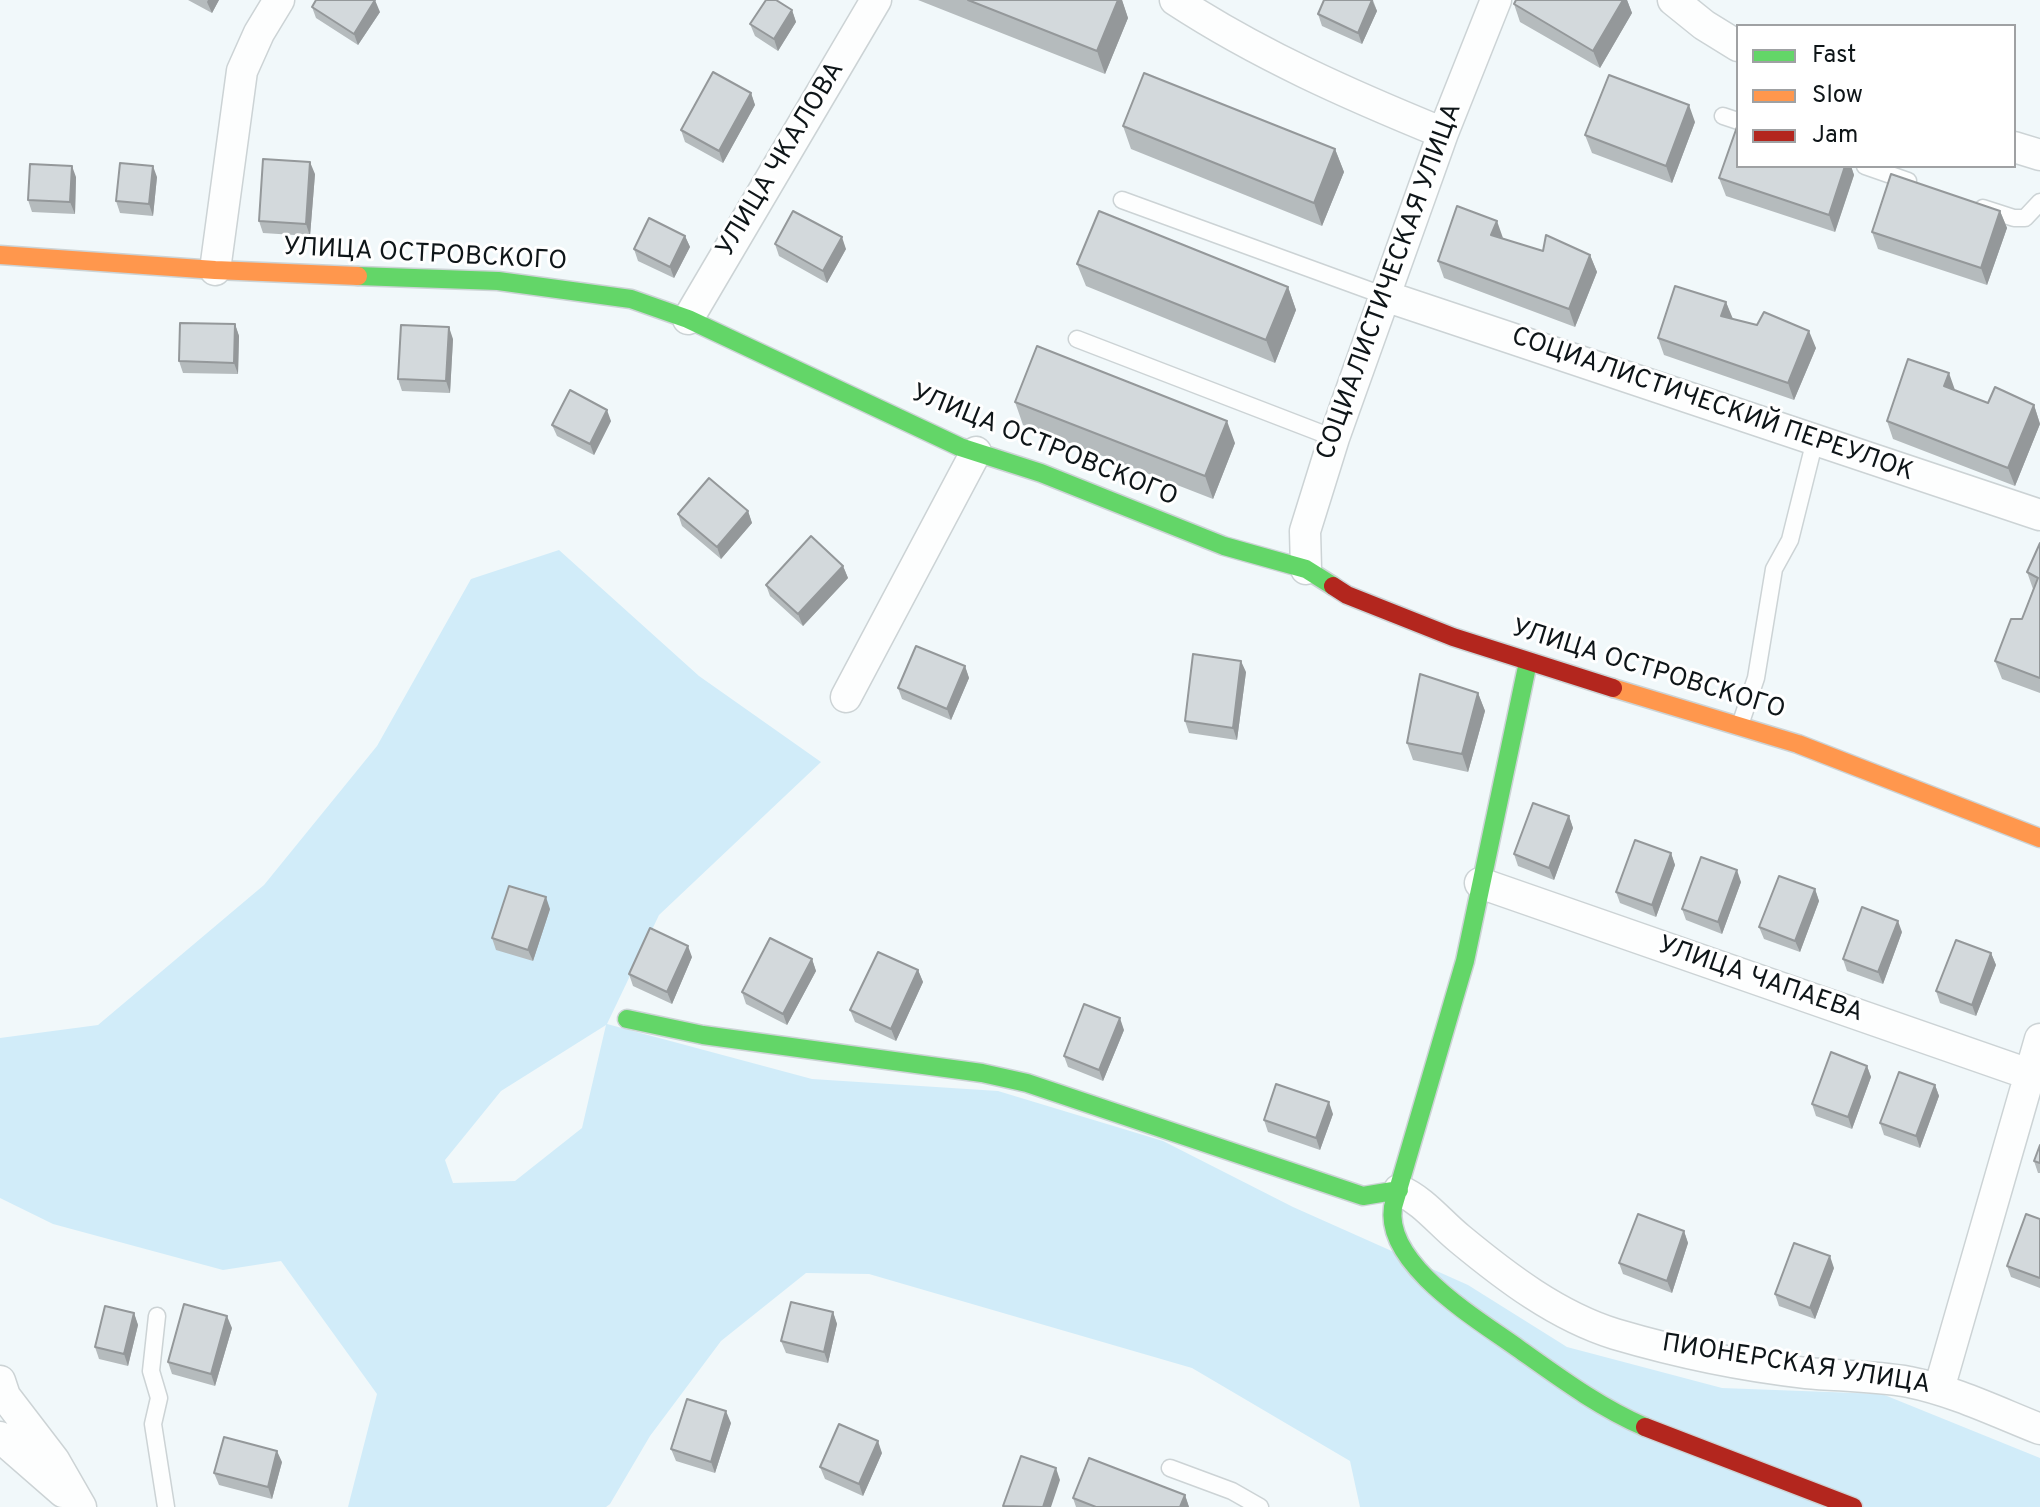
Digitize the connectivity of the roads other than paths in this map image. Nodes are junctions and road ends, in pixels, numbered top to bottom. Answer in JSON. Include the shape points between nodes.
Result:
{"nodes":[{"id":1,"x":279,"y":0,"type":"edge"},
{"id":2,"x":876,"y":0,"type":"edge"},
{"id":3,"x":1175,"y":0,"type":"edge"},
{"id":4,"x":1496,"y":0,"type":"edge"},
{"id":5,"x":1673,"y":0,"type":"edge"},
{"id":6,"x":1736,"y":45,"type":"edge"},
{"id":7,"x":1443,"y":133,"type":"junction"},
{"id":8,"x":2016,"y":148,"type":"edge"},
{"id":9,"x":2040,"y":155,"type":"edge"},
{"id":10,"x":1871,"y":168,"type":"edge"},
{"id":11,"x":1924,"y":187,"type":"edge"},
{"id":12,"x":1122,"y":200,"type":"dead end"},
{"id":13,"x":2040,"y":202,"type":"edge"},
{"id":14,"x":1969,"y":203,"type":"edge"},
{"id":15,"x":0,"y":255,"type":"edge"},
{"id":16,"x":215,"y":270,"type":"junction"},
{"id":17,"x":1385,"y":296,"type":"junction"},
{"id":18,"x":688,"y":319,"type":"junction"},
{"id":19,"x":1077,"y":339,"type":"dead end"},
{"id":20,"x":1334,"y":438,"type":"junction"},
{"id":21,"x":1815,"y":440,"type":"junction"},
{"id":22,"x":976,"y":452,"type":"junction"},
{"id":23,"x":2040,"y":515,"type":"edge"},
{"id":24,"x":1306,"y":569,"type":"junction"},
{"id":25,"x":1528,"y":662,"type":"junction"},
{"id":26,"x":846,"y":697,"type":"dead end"},
{"id":27,"x":1740,"y":727,"type":"junction"},
{"id":28,"x":2040,"y":838,"type":"edge"},
{"id":29,"x":1480,"y":883,"type":"junction"},
{"id":30,"x":627,"y":1019,"type":"dead end"},
{"id":31,"x":2040,"y":1039,"type":"edge"},
{"id":32,"x":2034,"y":1076,"type":"edge"},
{"id":33,"x":1399,"y":1190,"type":"junction"},
{"id":34,"x":157,"y":1316,"type":"dead end"},
{"id":35,"x":0,"y":1381,"type":"edge"},
{"id":36,"x":1939,"y":1389,"type":"junction"},
{"id":37,"x":2040,"y":1429,"type":"edge"},
{"id":38,"x":0,"y":1437,"type":"edge"},
{"id":39,"x":1170,"y":1468,"type":"dead end"},
{"id":40,"x":80,"y":1507,"type":"edge"},
{"id":41,"x":166,"y":1507,"type":"edge"},
{"id":42,"x":1260,"y":1507,"type":"edge"},
{"id":43,"x":1853,"y":1507,"type":"edge"}],
"edges":[{"from":1,"to":16,"type":"street","via":[[242,71]]},
{"from":2,"to":18,"type":"street","name":"УЛИЦА ЧКАЛОВА"},
{"from":3,"to":7,"type":"street","via":[[1284,63]]},
{"from":4,"to":7,"type":"street","name":"СОЦИАЛИСТИЧЕСКАЯ УЛИЦА"},
{"from":5,"to":6,"type":"street"},
{"from":7,"to":17,"type":"street","name":"СОЦИАЛИСТИЧЕСКАЯ УЛИЦА"},
{"from":8,"to":9,"type":"street"},
{"from":10,"to":11,"type":"lane"},
{"from":12,"to":17,"type":"lane"},
{"from":13,"to":14,"type":"lane","via":[[2025,218]]},
{"from":15,"to":16,"type":"street","name":"УЛИЦА ОСТРОВСКОГО"},
{"from":16,"to":18,"type":"street","name":"УЛИЦА ОСТРОВСКОГО","via":[[498,281],[631,299]]},
{"from":17,"to":20,"type":"street","name":"СОЦИАЛИСТИЧЕСКАЯ УЛИЦА"},
{"from":17,"to":21,"type":"street","name":"СОЦИАЛИСТИЧЕСКИЙ ПЕРЕУЛОК"},
{"from":18,"to":22,"type":"street","name":"УЛИЦА ОСТРОВСКОГО"},
{"from":19,"to":20,"type":"lane"},
{"from":20,"to":24,"type":"street","name":"СОЦИАЛИСТИЧЕСКАЯ УЛИЦА","via":[[1305,531]]},
{"from":21,"to":23,"type":"street","name":"СОЦИАЛИСТИЧЕСКИЙ ПЕРЕУЛОК"},
{"from":21,"to":27,"type":"lane","via":[[1790,540],[1774,569],[1756,678]]},
{"from":22,"to":24,"type":"street","name":"УЛИЦА ОСТРОВСКОГО","via":[[1224,546]]},
{"from":22,"to":26,"type":"street"},
{"from":24,"to":25,"type":"street","name":"УЛИЦА ОСТРОВСКОГО","via":[[1347,595]]},
{"from":25,"to":27,"type":"street","name":"УЛИЦА ОСТРОВСКОГО"},
{"from":25,"to":29,"type":"street"},
{"from":27,"to":28,"type":"street","name":"УЛИЦА ОСТРОВСКОГО","via":[[1798,744]]},
{"from":29,"to":32,"type":"street","name":"УЛИЦА ЧАПАЕВА"},
{"from":29,"to":33,"type":"street","via":[[1465,961]]},
{"from":30,"to":33,"type":"street","via":[[1027,1083],[1363,1196]]},
{"from":31,"to":32,"type":"street"},
{"from":32,"to":36,"type":"street"},
{"from":33,"to":36,"type":"street","name":"ПИОНЕРСКАЯ УЛИЦА","via":[[1548,1304],[1613,1333],[1715,1358]]},
{"from":33,"to":43,"type":"street","via":[[1391,1222],[1421,1272],[1447,1297],[1570,1385],[1639,1424]]},
{"from":34,"to":41,"type":"lane","via":[[151,1371],[159,1398],[153,1424]]},
{"from":35,"to":40,"type":"street"},
{"from":36,"to":37,"type":"street","name":"ПИОНЕРСКАЯ УЛИЦА"},
{"from":38,"to":40,"type":"street"},
{"from":39,"to":42,"type":"lane"}]}
